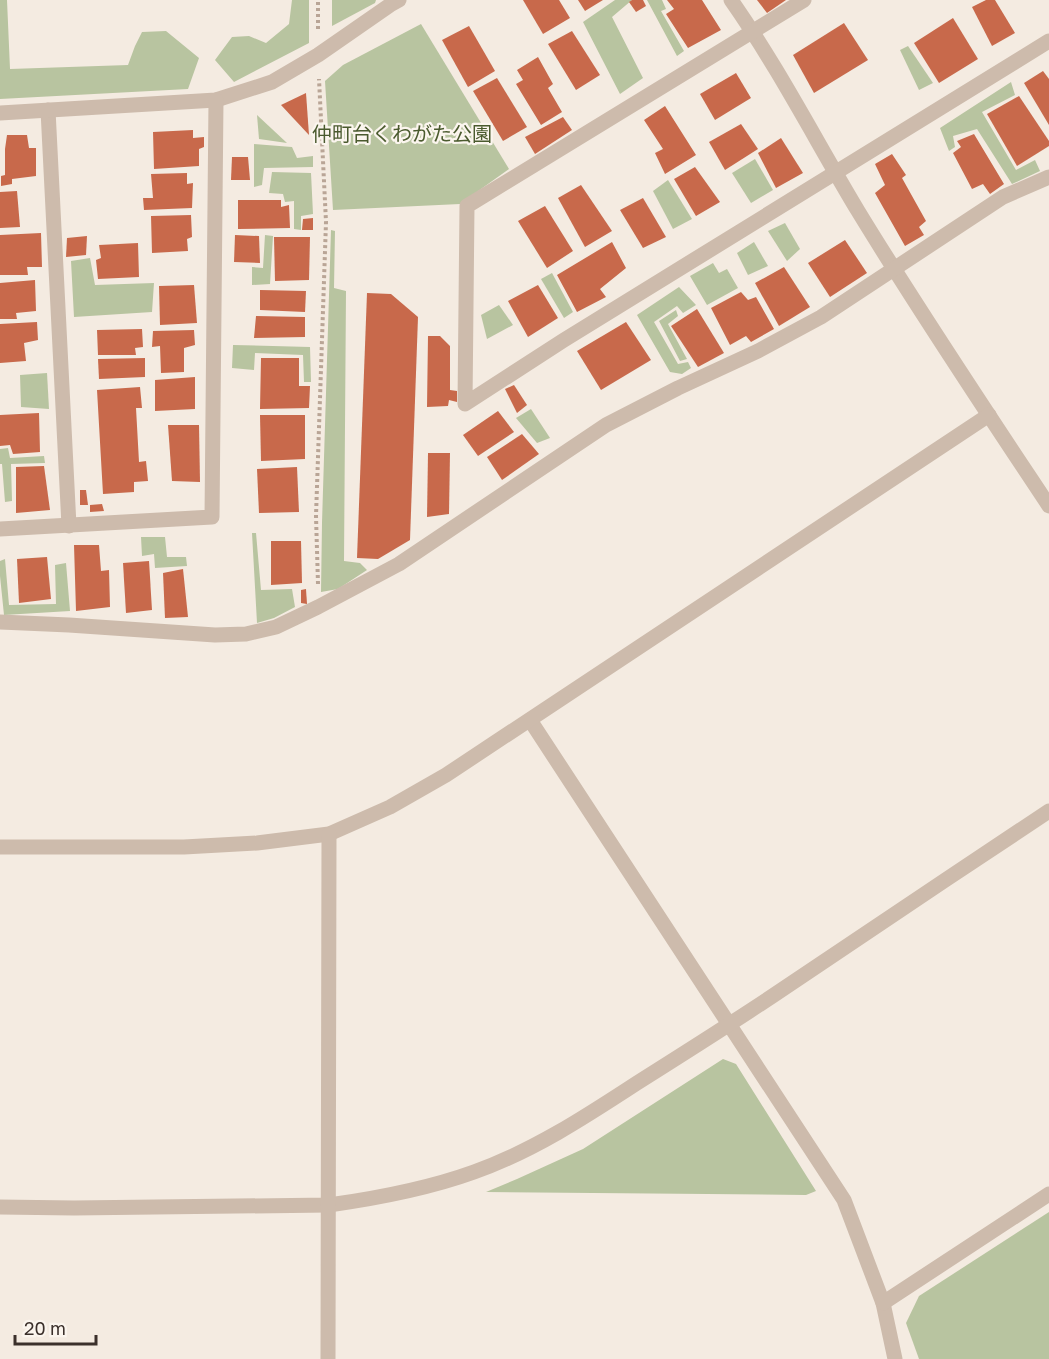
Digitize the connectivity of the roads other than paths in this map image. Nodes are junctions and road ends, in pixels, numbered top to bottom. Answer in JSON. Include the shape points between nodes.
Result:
{"nodes":[{"id":1,"x":731,"y":0,"type":"edge"},
{"id":2,"x":804,"y":0,"type":"edge"},
{"id":3,"x":393,"y":2,"type":"edge"},
{"id":4,"x":752,"y":31,"type":"junction"},
{"id":5,"x":1049,"y":41,"type":"edge"},
{"id":6,"x":216,"y":100,"type":"junction"},
{"id":7,"x":48,"y":110,"type":"junction"},
{"id":8,"x":0,"y":113,"type":"edge"},
{"id":9,"x":835,"y":173,"type":"junction"},
{"id":10,"x":1049,"y":177,"type":"edge"},
{"id":11,"x":893,"y":268,"type":"junction"},
{"id":12,"x":989,"y":415,"type":"junction"},
{"id":13,"x":1049,"y":506,"type":"edge"},
{"id":14,"x":69,"y":526,"type":"junction"},
{"id":15,"x":0,"y":529,"type":"edge"},
{"id":16,"x":0,"y":622,"type":"edge"},
{"id":17,"x":530,"y":720,"type":"junction"},
{"id":18,"x":1049,"y":811,"type":"edge"},
{"id":19,"x":329,"y":834,"type":"junction"},
{"id":20,"x":0,"y":847,"type":"edge"},
{"id":21,"x":729,"y":1025,"type":"junction"},
{"id":22,"x":1049,"y":1194,"type":"edge"},
{"id":23,"x":329,"y":1205,"type":"junction"},
{"id":24,"x":0,"y":1207,"type":"edge"},
{"id":25,"x":883,"y":1303,"type":"junction"},
{"id":26,"x":328,"y":1359,"type":"edge"},
{"id":27,"x":895,"y":1359,"type":"edge"}],
"edges":[{"from":1,"to":4,"type":"street"},
{"from":2,"to":4,"type":"street"},
{"from":3,"to":6,"type":"street","via":[[272,82]]},
{"from":4,"to":9,"type":"street"},
{"from":4,"to":9,"type":"street","via":[[467,206],[465,404]]},
{"from":5,"to":9,"type":"street"},
{"from":6,"to":7,"type":"street"},
{"from":6,"to":14,"type":"street","via":[[212,517]]},
{"from":7,"to":8,"type":"street"},
{"from":7,"to":14,"type":"street"},
{"from":9,"to":11,"type":"street"},
{"from":10,"to":11,"type":"street","via":[[1004,197]]},
{"from":11,"to":12,"type":"street"},
{"from":11,"to":16,"type":"street","via":[[821,317],[606,425],[399,564],[276,627],[246,634],[215,635]]},
{"from":12,"to":13,"type":"street"},
{"from":12,"to":17,"type":"street"},
{"from":14,"to":15,"type":"street"},
{"from":17,"to":19,"type":"street","via":[[446,776]]},
{"from":17,"to":21,"type":"street"},
{"from":18,"to":21,"type":"street"},
{"from":19,"to":20,"type":"street","via":[[184,847]]},
{"from":19,"to":23,"type":"street"},
{"from":21,"to":23,"type":"street","via":[[577,1122],[511,1156],[441,1183]]},
{"from":21,"to":25,"type":"street","via":[[844,1200]]},
{"from":22,"to":25,"type":"street"},
{"from":23,"to":24,"type":"street"},
{"from":23,"to":26,"type":"street"},
{"from":25,"to":27,"type":"street"}]}
